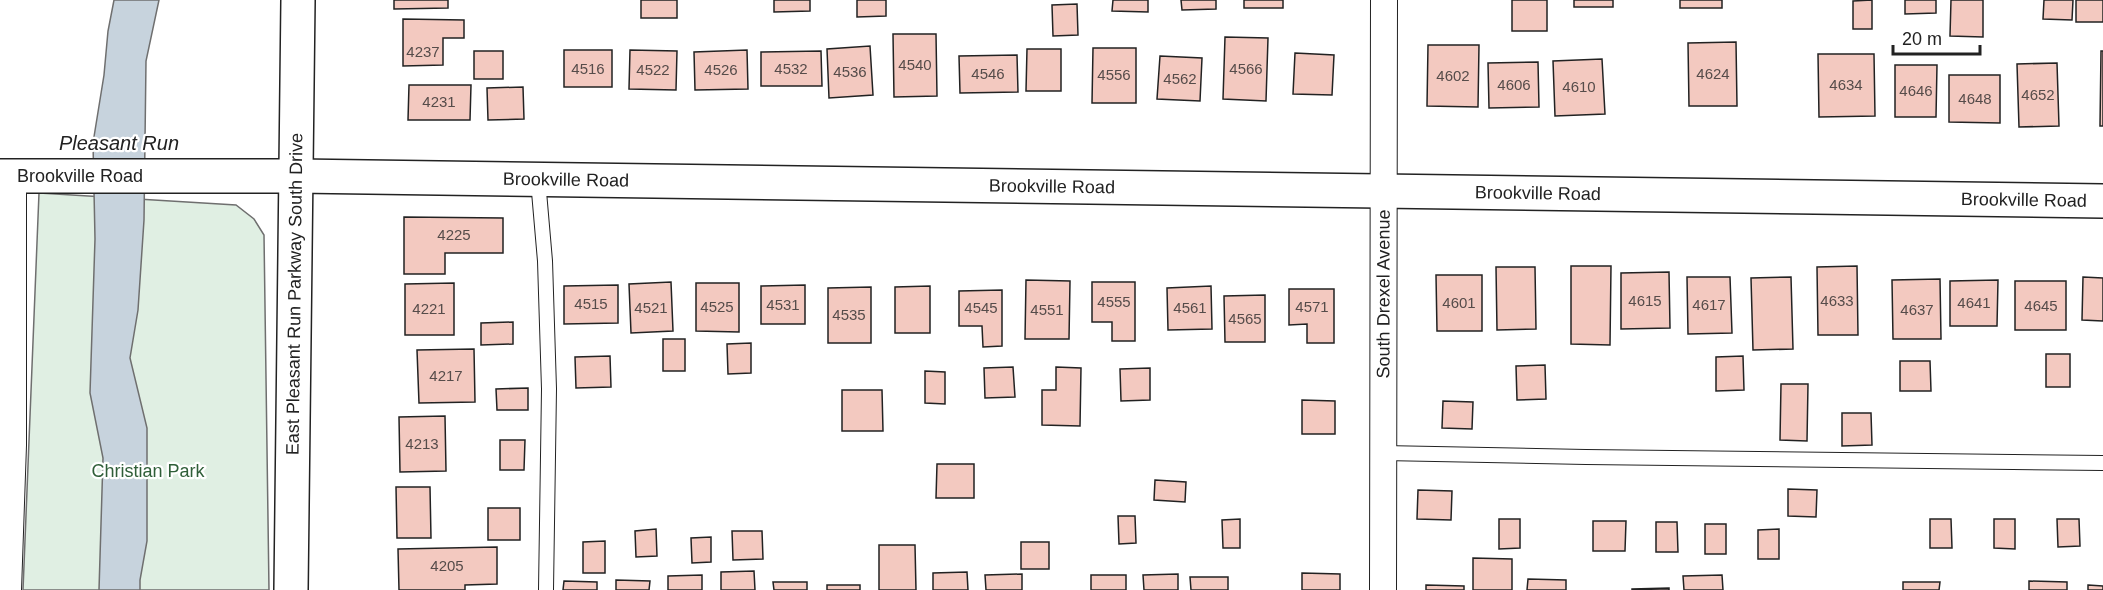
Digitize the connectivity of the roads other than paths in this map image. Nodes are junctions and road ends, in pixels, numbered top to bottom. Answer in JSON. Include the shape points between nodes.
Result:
{"nodes":[{"id":1,"x":298,"y":0,"type":"edge"},
{"id":2,"x":1384,"y":0,"type":"edge"},
{"id":3,"x":7,"y":176,"type":"edge"},
{"id":4,"x":297,"y":176,"type":"junction"},
{"id":5,"x":538,"y":180,"type":"junction"},
{"id":6,"x":1383,"y":191,"type":"junction"},
{"id":7,"x":2103,"y":201,"type":"edge"},
{"id":8,"x":1383,"y":453,"type":"junction"},
{"id":9,"x":2103,"y":463,"type":"edge"},
{"id":10,"x":8,"y":590,"type":"edge"},
{"id":11,"x":291,"y":590,"type":"edge"},
{"id":12,"x":546,"y":590,"type":"edge"},
{"id":13,"x":1383,"y":590,"type":"edge"}],
"edges":[{"from":1,"to":4,"type":"street","name":"East Pleasant Run Parkway South Drive"},
{"from":2,"to":6,"type":"street","name":"South Drexel Avenue"},
{"from":3,"to":4,"type":"street","name":"Brookville Road"},
{"from":3,"to":10,"type":"street","via":[[13,445]]},
{"from":4,"to":5,"type":"street","name":"Brookville Road"},
{"from":4,"to":11,"type":"street","name":"East Pleasant Run Parkway South Drive"},
{"from":5,"to":6,"type":"street","name":"Brookville Road"},
{"from":5,"to":12,"type":"lane","via":[[549,389]]},
{"from":6,"to":7,"type":"street","name":"Brookville Road"},
{"from":6,"to":8,"type":"street","name":"South Drexel Avenue"},
{"from":8,"to":9,"type":"lane"},
{"from":8,"to":13,"type":"street","name":"South Drexel Avenue"}]}
